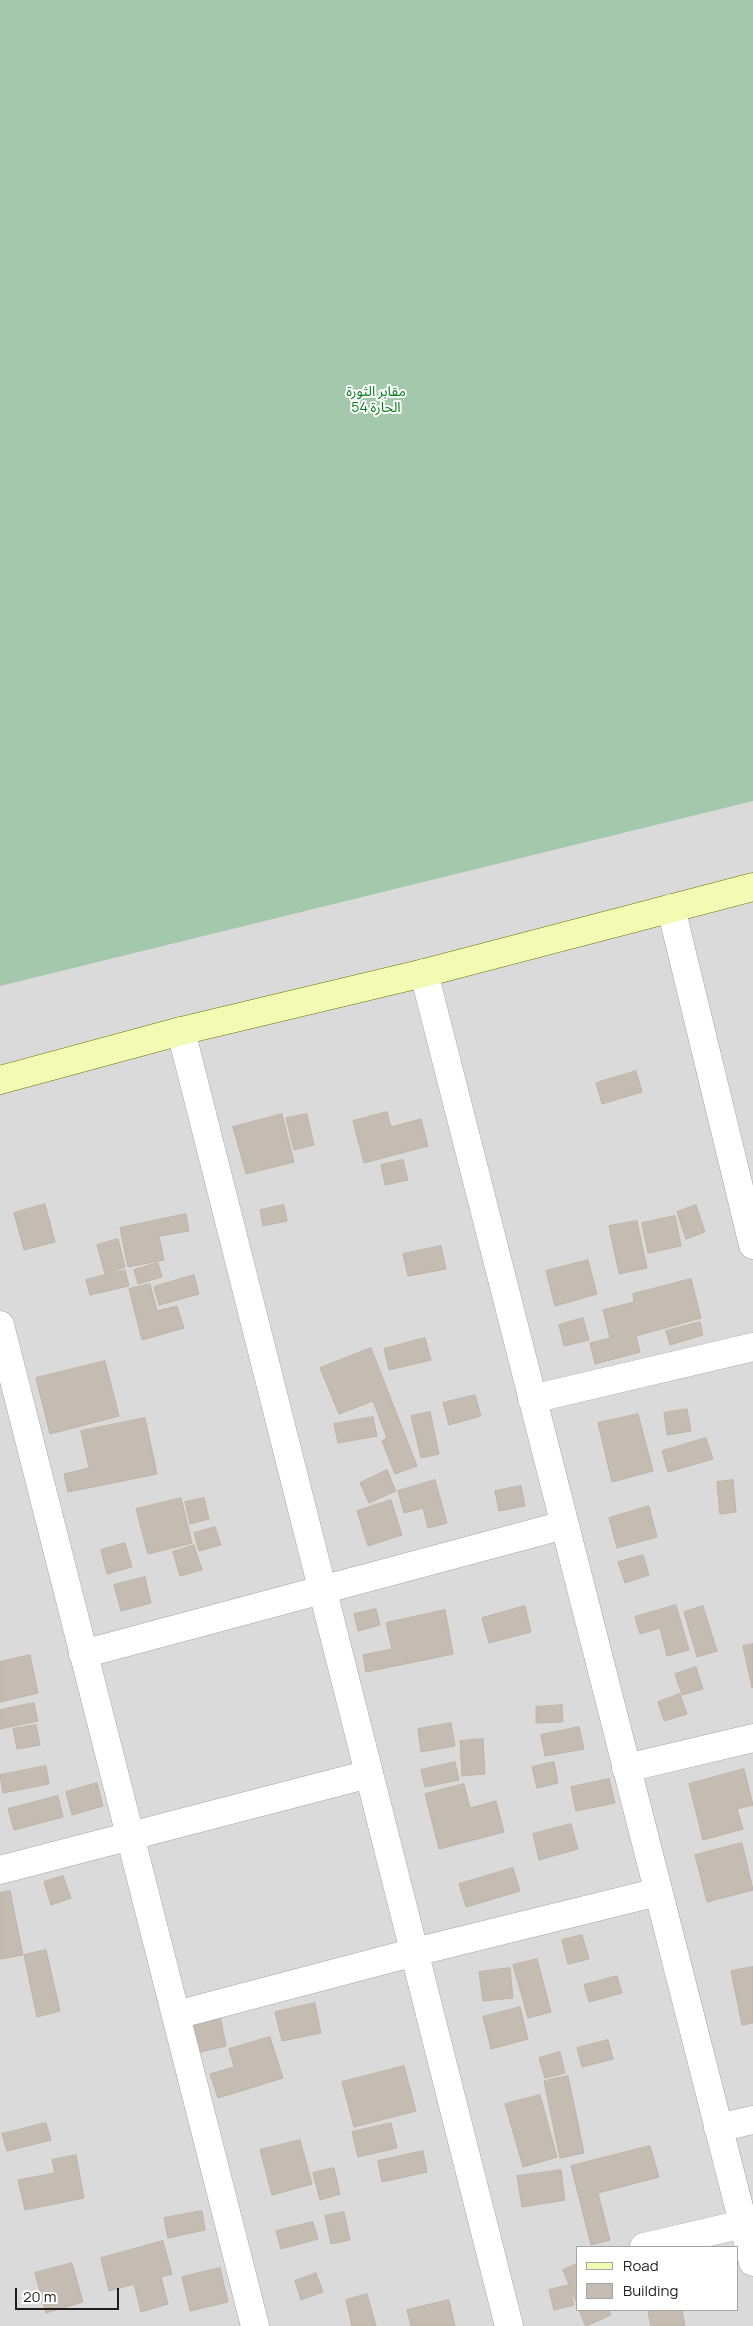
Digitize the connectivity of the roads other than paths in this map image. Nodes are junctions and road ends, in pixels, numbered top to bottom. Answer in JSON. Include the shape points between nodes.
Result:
{"nodes":[{"id":1,"x":753,"y":887,"type":"edge"},
{"id":2,"x":671,"y":908,"type":"junction"},
{"id":3,"x":424,"y":973,"type":"junction"},
{"id":4,"x":181,"y":1031,"type":"junction"},
{"id":5,"x":0,"y":1080,"type":"edge"},
{"id":6,"x":753,"y":1245,"type":"edge"},
{"id":7,"x":0,"y":1325,"type":"edge"},
{"id":8,"x":753,"y":1347,"type":"edge"},
{"id":9,"x":532,"y":1399,"type":"junction"},
{"id":10,"x":564,"y":1525,"type":"junction"},
{"id":11,"x":322,"y":1590,"type":"junction"},
{"id":12,"x":84,"y":1654,"type":"junction"},
{"id":13,"x":753,"y":1738,"type":"edge"},
{"id":14,"x":626,"y":1768,"type":"junction"},
{"id":15,"x":369,"y":1774,"type":"junction"},
{"id":16,"x":130,"y":1837,"type":"junction"},
{"id":17,"x":0,"y":1870,"type":"edge"},
{"id":18,"x":658,"y":1892,"type":"junction"},
{"id":19,"x":414,"y":1952,"type":"junction"},
{"id":20,"x":176,"y":2015,"type":"junction"},
{"id":21,"x":753,"y":2120,"type":"edge"},
{"id":22,"x":718,"y":2128,"type":"junction"},
{"id":23,"x":743,"y":2224,"type":"junction"},
{"id":24,"x":648,"y":2246,"type":"edge"},
{"id":25,"x":753,"y":2262,"type":"edge"},
{"id":26,"x":248,"y":2324,"type":"edge"},
{"id":27,"x":510,"y":2326,"type":"edge"}],
"edges":[{"from":1,"to":2,"type":"main road"},
{"from":2,"to":3,"type":"main road"},
{"from":2,"to":6,"type":"street"},
{"from":3,"to":4,"type":"main road"},
{"from":3,"to":9,"type":"street"},
{"from":4,"to":5,"type":"main road"},
{"from":4,"to":11,"type":"street"},
{"from":7,"to":12,"type":"street"},
{"from":8,"to":9,"type":"street"},
{"from":9,"to":10,"type":"street"},
{"from":10,"to":11,"type":"street"},
{"from":10,"to":14,"type":"street"},
{"from":11,"to":12,"type":"street"},
{"from":11,"to":15,"type":"street"},
{"from":12,"to":16,"type":"street"},
{"from":13,"to":14,"type":"street"},
{"from":14,"to":18,"type":"street"},
{"from":15,"to":16,"type":"street"},
{"from":15,"to":19,"type":"street"},
{"from":16,"to":17,"type":"street"},
{"from":16,"to":20,"type":"street"},
{"from":18,"to":19,"type":"street"},
{"from":18,"to":22,"type":"street"},
{"from":19,"to":20,"type":"street"},
{"from":19,"to":27,"type":"street"},
{"from":20,"to":26,"type":"street"},
{"from":21,"to":22,"type":"street"},
{"from":22,"to":23,"type":"street"},
{"from":23,"to":24,"type":"street"},
{"from":23,"to":25,"type":"street"}]}
